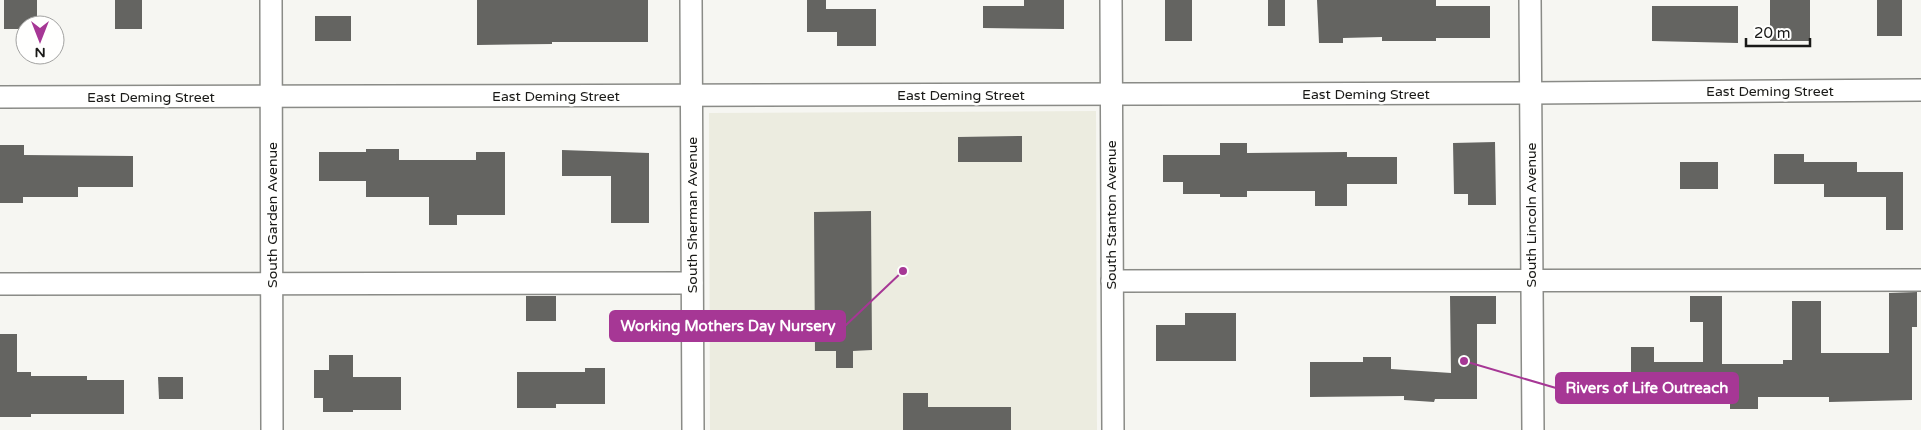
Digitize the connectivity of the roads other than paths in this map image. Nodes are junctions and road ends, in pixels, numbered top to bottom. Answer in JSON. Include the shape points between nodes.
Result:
{"nodes":[{"id":1,"x":271,"y":0,"type":"edge"},
{"id":2,"x":691,"y":0,"type":"edge"},
{"id":3,"x":1111,"y":0,"type":"edge"},
{"id":4,"x":1530,"y":0,"type":"edge"},
{"id":5,"x":1921,"y":90,"type":"edge"},
{"id":6,"x":1530,"y":93,"type":"junction"},
{"id":7,"x":1111,"y":94,"type":"junction"},
{"id":8,"x":272,"y":96,"type":"junction"},
{"id":9,"x":691,"y":96,"type":"junction"},
{"id":10,"x":0,"y":98,"type":"edge"},
{"id":11,"x":1531,"y":280,"type":"junction"},
{"id":12,"x":1921,"y":280,"type":"edge"},
{"id":13,"x":1112,"y":281,"type":"junction"},
{"id":14,"x":272,"y":283,"type":"junction"},
{"id":15,"x":692,"y":283,"type":"junction"},
{"id":16,"x":0,"y":284,"type":"edge"},
{"id":17,"x":272,"y":430,"type":"edge"},
{"id":18,"x":693,"y":430,"type":"edge"},
{"id":19,"x":1113,"y":430,"type":"edge"},
{"id":20,"x":1532,"y":430,"type":"edge"}],
"edges":[{"from":1,"to":8,"type":"street","name":"South Garden Avenue"},
{"from":2,"to":9,"type":"street","name":"South Sherman Avenue"},
{"from":3,"to":7,"type":"street","name":"South Stanton Avenue"},
{"from":4,"to":6,"type":"street","name":"South Lincoln Avenue"},
{"from":5,"to":6,"type":"street","name":"East Deming Street"},
{"from":6,"to":7,"type":"street","name":"East Deming Street"},
{"from":6,"to":11,"type":"street","name":"South Lincoln Avenue"},
{"from":7,"to":9,"type":"street","name":"East Deming Street"},
{"from":7,"to":13,"type":"street","name":"South Stanton Avenue"},
{"from":8,"to":9,"type":"street","name":"East Deming Street"},
{"from":8,"to":10,"type":"street","name":"East Deming Street"},
{"from":8,"to":14,"type":"street","name":"South Garden Avenue"},
{"from":9,"to":15,"type":"street","name":"South Sherman Avenue"},
{"from":11,"to":12,"type":"street"},
{"from":11,"to":13,"type":"street"},
{"from":11,"to":20,"type":"street","name":"South Lincoln Avenue"},
{"from":13,"to":19,"type":"street","name":"South Stanton Avenue"},
{"from":14,"to":15,"type":"street"},
{"from":14,"to":16,"type":"street"},
{"from":14,"to":17,"type":"street","name":"South Garden Avenue"},
{"from":15,"to":18,"type":"street","name":"South Sherman Avenue"}]}
